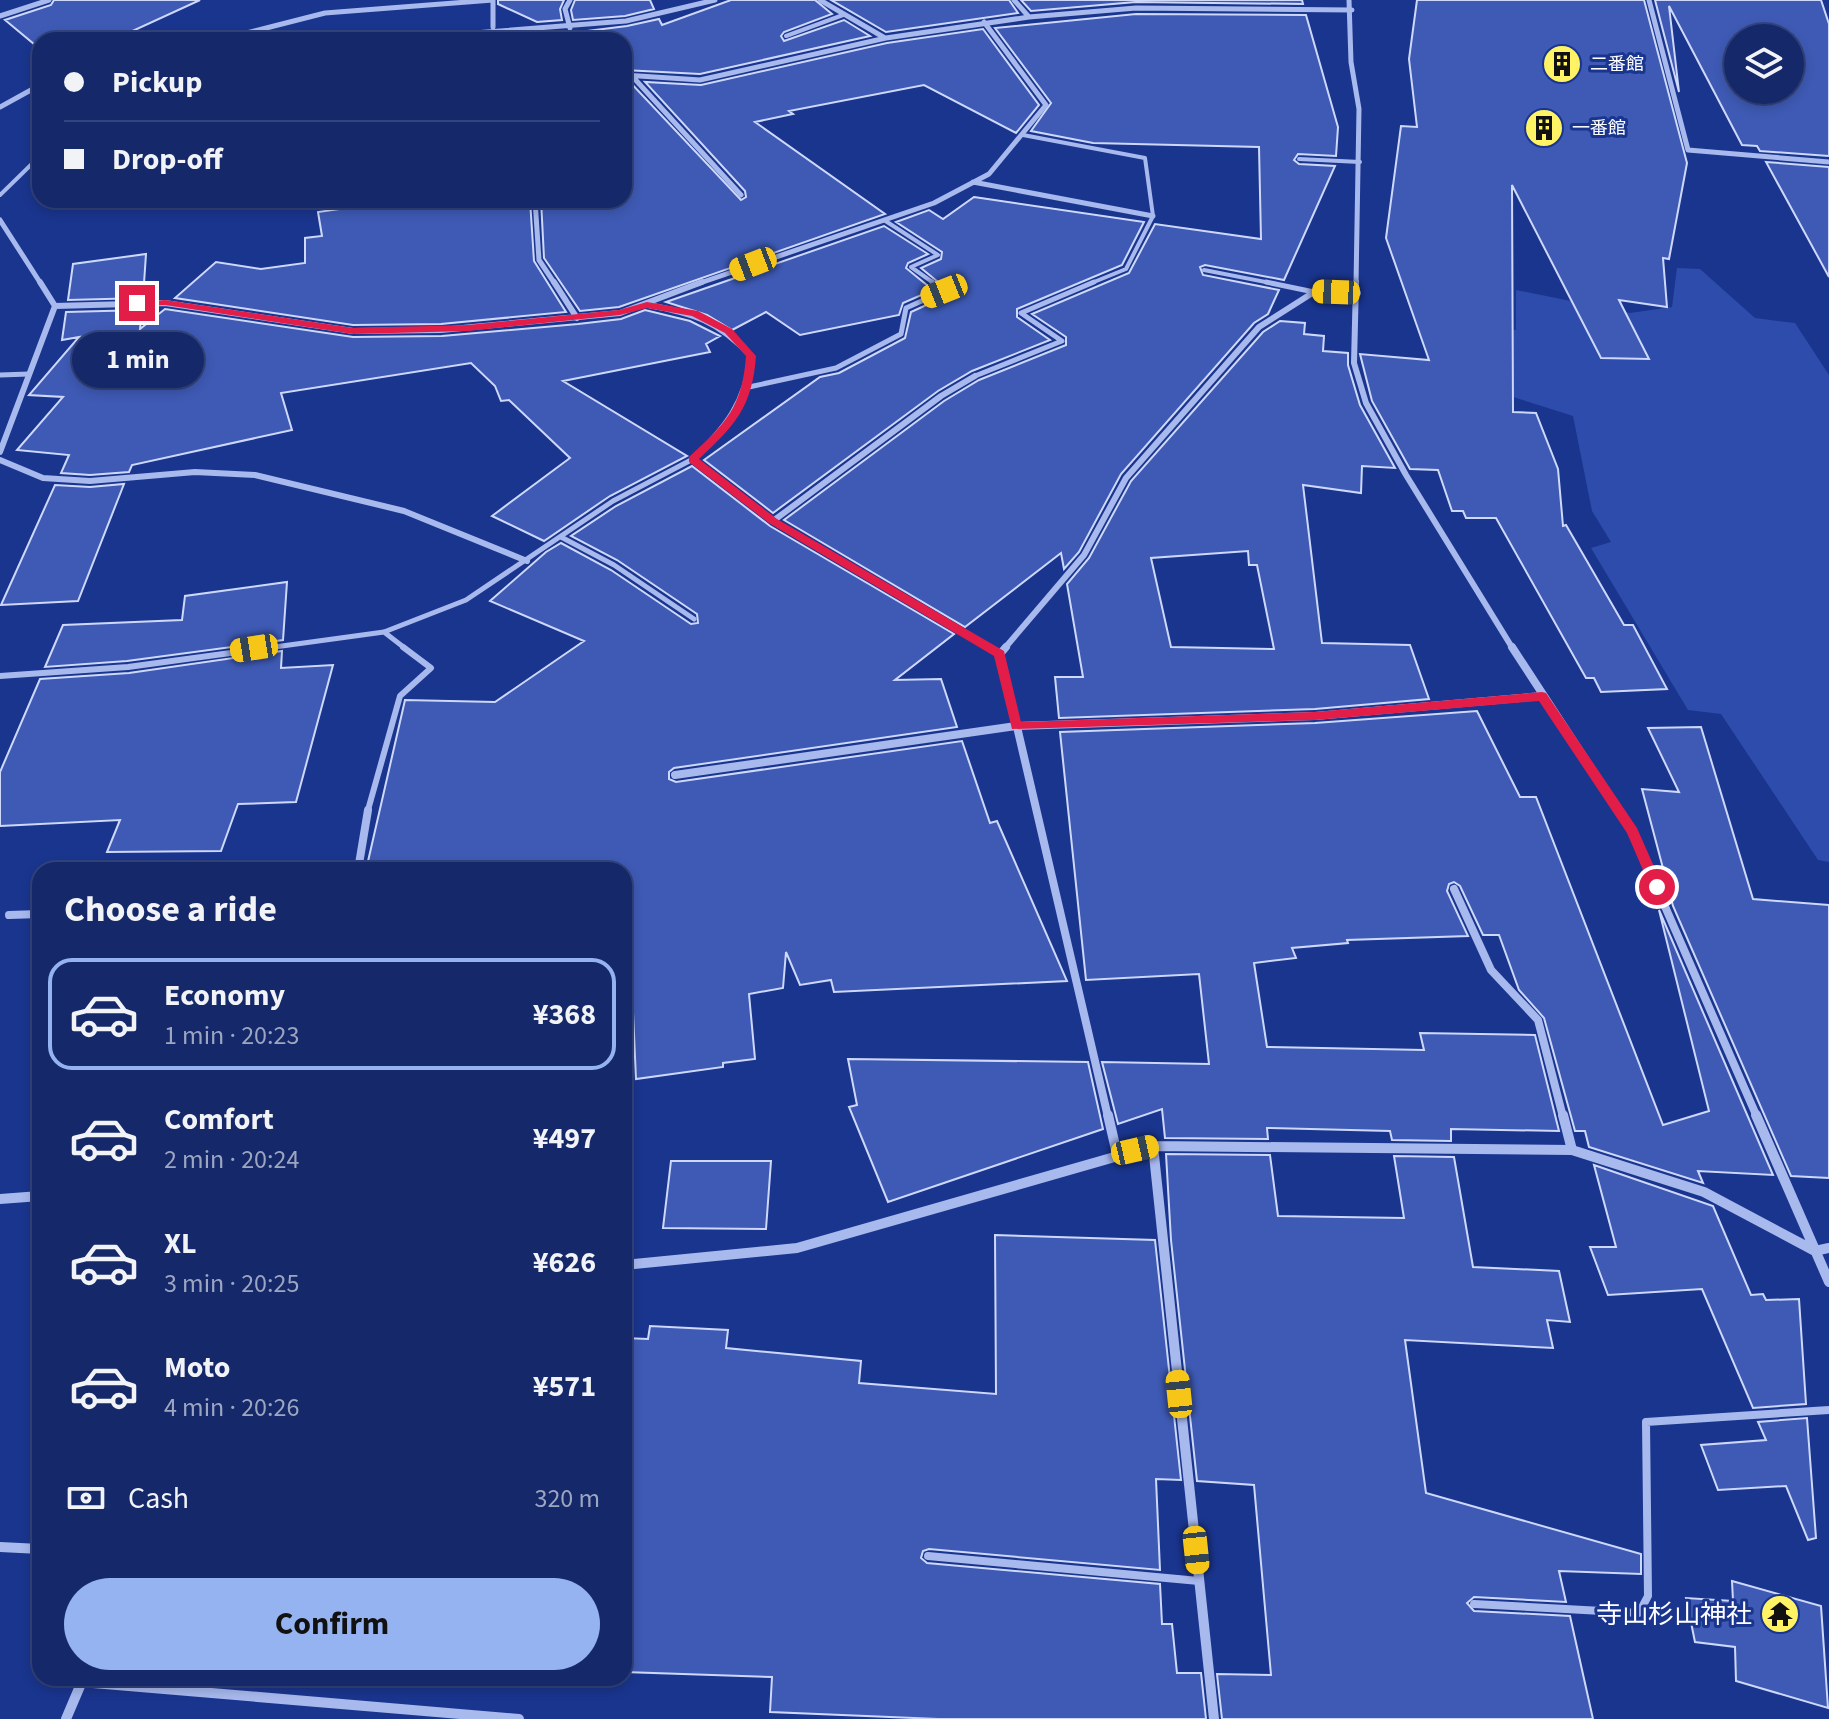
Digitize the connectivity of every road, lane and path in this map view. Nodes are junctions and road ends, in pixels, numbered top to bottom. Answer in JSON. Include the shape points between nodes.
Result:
{"nodes":[{"id":1,"x":49,"y":0,"type":"edge"},
{"id":2,"x":570,"y":0,"type":"edge"},
{"id":3,"x":715,"y":0,"type":"edge"},
{"id":4,"x":820,"y":0,"type":"edge"},
{"id":5,"x":1014,"y":0,"type":"edge"},
{"id":6,"x":1349,"y":0,"type":"edge"},
{"id":7,"x":1649,"y":0,"type":"edge"},
{"id":8,"x":1352,"y":10,"type":"junction"},
{"id":9,"x":843,"y":15,"type":"junction"},
{"id":10,"x":0,"y":16,"type":"edge"},
{"id":11,"x":1029,"y":17,"type":"junction"},
{"id":12,"x":984,"y":22,"type":"junction"},
{"id":13,"x":493,"y":27,"type":"dead end"},
{"id":14,"x":570,"y":28,"type":"junction"},
{"id":15,"x":250,"y":32,"type":"edge"},
{"id":16,"x":493,"y":32,"type":"edge"},
{"id":17,"x":786,"y":36,"type":"dead end"},
{"id":18,"x":886,"y":38,"type":"junction"},
{"id":19,"x":632,"y":76,"type":"joint"},
{"id":20,"x":32,"y":89,"type":"edge"},
{"id":21,"x":0,"y":107,"type":"edge"},
{"id":22,"x":1023,"y":135,"type":"junction"},
{"id":23,"x":1299,"y":159,"type":"dead end"},
{"id":24,"x":1360,"y":162,"type":"junction"},
{"id":25,"x":1829,"y":162,"type":"edge"},
{"id":26,"x":32,"y":164,"type":"edge"},
{"id":27,"x":973,"y":182,"type":"junction"},
{"id":28,"x":0,"y":195,"type":"edge"},
{"id":29,"x":741,"y":195,"type":"dead end"},
{"id":30,"x":536,"y":208,"type":"edge"},
{"id":31,"x":1153,"y":216,"type":"junction"},
{"id":32,"x":0,"y":220,"type":"edge"},
{"id":33,"x":884,"y":220,"type":"junction"},
{"id":34,"x":1204,"y":270,"type":"dead end"},
{"id":35,"x":1314,"y":292,"type":"junction"},
{"id":36,"x":1358,"y":293,"type":"junction"},
{"id":37,"x":647,"y":305,"type":"junction"},
{"id":38,"x":55,"y":306,"type":"junction"},
{"id":39,"x":577,"y":318,"type":"junction"},
{"id":40,"x":29,"y":374,"type":"junction"},
{"id":41,"x":0,"y":375,"type":"edge"},
{"id":42,"x":975,"y":376,"type":"joint"},
{"id":43,"x":749,"y":387,"type":"junction"},
{"id":44,"x":0,"y":452,"type":"edge"},
{"id":45,"x":693,"y":459,"type":"junction"},
{"id":46,"x":0,"y":460,"type":"edge"},
{"id":47,"x":773,"y":521,"type":"junction"},
{"id":48,"x":561,"y":537,"type":"junction"},
{"id":49,"x":527,"y":561,"type":"junction"},
{"id":50,"x":694,"y":619,"type":"dead end"},
{"id":51,"x":384,"y":632,"type":"junction"},
{"id":52,"x":1000,"y":654,"type":"junction"},
{"id":53,"x":0,"y":676,"type":"edge"},
{"id":54,"x":1542,"y":696,"type":"junction"},
{"id":55,"x":1016,"y":726,"type":"junction"},
{"id":56,"x":675,"y":775,"type":"dead end"},
{"id":57,"x":368,"y":810,"type":"joint"},
{"id":58,"x":359,"y":862,"type":"edge"},
{"id":59,"x":1454,"y":889,"type":"dead end"},
{"id":60,"x":32,"y":914,"type":"edge"},
{"id":61,"x":9,"y":915,"type":"dead end"},
{"id":62,"x":1153,"y":1146,"type":"junction"},
{"id":63,"x":1572,"y":1150,"type":"junction"},
{"id":64,"x":1117,"y":1154,"type":"junction"},
{"id":65,"x":32,"y":1197,"type":"edge"},
{"id":66,"x":0,"y":1199,"type":"edge"},
{"id":67,"x":1829,"y":1248,"type":"edge"},
{"id":68,"x":1815,"y":1251,"type":"junction"},
{"id":69,"x":632,"y":1264,"type":"edge"},
{"id":70,"x":1829,"y":1282,"type":"edge"},
{"id":71,"x":1829,"y":1410,"type":"edge"},
{"id":72,"x":0,"y":1547,"type":"edge"},
{"id":73,"x":32,"y":1549,"type":"edge"},
{"id":74,"x":928,"y":1556,"type":"dead end"},
{"id":75,"x":1199,"y":1581,"type":"junction"},
{"id":76,"x":1474,"y":1604,"type":"dead end"},
{"id":77,"x":80,"y":1686,"type":"edge"},
{"id":78,"x":149,"y":1686,"type":"edge"},
{"id":79,"x":66,"y":1719,"type":"edge"},
{"id":80,"x":519,"y":1719,"type":"edge"},
{"id":81,"x":1214,"y":1719,"type":"edge"}],
"edges":[{"from":1,"to":10,"type":"street"},
{"from":2,"to":14,"type":"street","via":[[565,9]]},
{"from":3,"to":14,"type":"street"},
{"from":4,"to":9,"type":"street"},
{"from":5,"to":11,"type":"street"},
{"from":6,"to":8,"type":"street"},
{"from":7,"to":25,"type":"street","via":[[1688,150]]},
{"from":8,"to":11,"type":"street","via":[[1136,8]]},
{"from":8,"to":24,"type":"street"},
{"from":9,"to":17,"type":"lane"},
{"from":9,"to":18,"type":"street"},
{"from":11,"to":12,"type":"street"},
{"from":12,"to":18,"type":"street"},
{"from":12,"to":22,"type":"street","via":[[1046,105]]},
{"from":13,"to":15,"type":"street","via":[[493,0],[325,13]]},
{"from":14,"to":16,"type":"street"},
{"from":18,"to":19,"type":"street","via":[[700,80]]},
{"from":19,"to":29,"type":"street"},
{"from":20,"to":21,"type":"street"},
{"from":22,"to":27,"type":"street","via":[[989,174]]},
{"from":22,"to":31,"type":"lane","via":[[1145,158]]},
{"from":23,"to":24,"type":"lane"},
{"from":24,"to":36,"type":"street"},
{"from":26,"to":28,"type":"lane"},
{"from":27,"to":31,"type":"street"},
{"from":27,"to":33,"type":"street"},
{"from":30,"to":39,"type":"street","via":[[539,260]]},
{"from":31,"to":42,"type":"lane","via":[[1126,269],[1021,313],[1062,341]]},
{"from":32,"to":38,"type":"street"},
{"from":33,"to":37,"type":"street"},
{"from":33,"to":43,"type":"lane","via":[[938,255],[911,267],[944,291],[906,308],[901,334],[836,368]]},
{"from":34,"to":35,"type":"lane"},
{"from":35,"to":36,"type":"street"},
{"from":35,"to":52,"type":"street","via":[[1259,327],[1126,478],[1084,555]]},
{"from":36,"to":54,"type":"street","via":[[1354,363],[1366,403]]},
{"from":37,"to":39,"type":"street"},
{"from":37,"to":43,"type":"street","via":[[694,313],[729,331],[751,356]]},
{"from":38,"to":39,"type":"street","via":[[165,303],[353,331],[441,330]]},
{"from":38,"to":40,"type":"street"},
{"from":40,"to":41,"type":"lane"},
{"from":40,"to":44,"type":"street"},
{"from":42,"to":47,"type":"street"},
{"from":43,"to":45,"type":"street","via":[[728,427]]},
{"from":45,"to":47,"type":"street"},
{"from":45,"to":48,"type":"lane","via":[[613,501]]},
{"from":46,"to":49,"type":"street","via":[[43,478],[90,481],[195,472],[255,475],[404,511]]},
{"from":47,"to":52,"type":"street"},
{"from":48,"to":49,"type":"lane"},
{"from":48,"to":50,"type":"lane"},
{"from":49,"to":51,"type":"lane","via":[[466,600]]},
{"from":51,"to":53,"type":"lane","via":[[128,667]]},
{"from":51,"to":57,"type":"lane","via":[[431,668],[400,696]]},
{"from":52,"to":55,"type":"street"},
{"from":54,"to":55,"type":"street","via":[[1315,716]]},
{"from":54,"to":68,"type":"street","via":[[1632,831]]},
{"from":55,"to":56,"type":"street"},
{"from":55,"to":64,"type":"street"},
{"from":57,"to":58,"type":"street"},
{"from":59,"to":63,"type":"street","via":[[1491,970],[1538,1020]]},
{"from":60,"to":61,"type":"street"},
{"from":62,"to":63,"type":"street"},
{"from":62,"to":64,"type":"street"},
{"from":62,"to":75,"type":"street"},
{"from":63,"to":68,"type":"street","via":[[1704,1192]]},
{"from":64,"to":69,"type":"street","via":[[797,1248]]},
{"from":65,"to":66,"type":"street"},
{"from":67,"to":68,"type":"street"},
{"from":68,"to":70,"type":"street"},
{"from":71,"to":76,"type":"lane","via":[[1646,1422],[1648,1596],[1639,1613]]},
{"from":72,"to":73,"type":"street"},
{"from":74,"to":75,"type":"lane"},
{"from":75,"to":81,"type":"street"},
{"from":77,"to":79,"type":"street"},
{"from":78,"to":80,"type":"street"}]}
